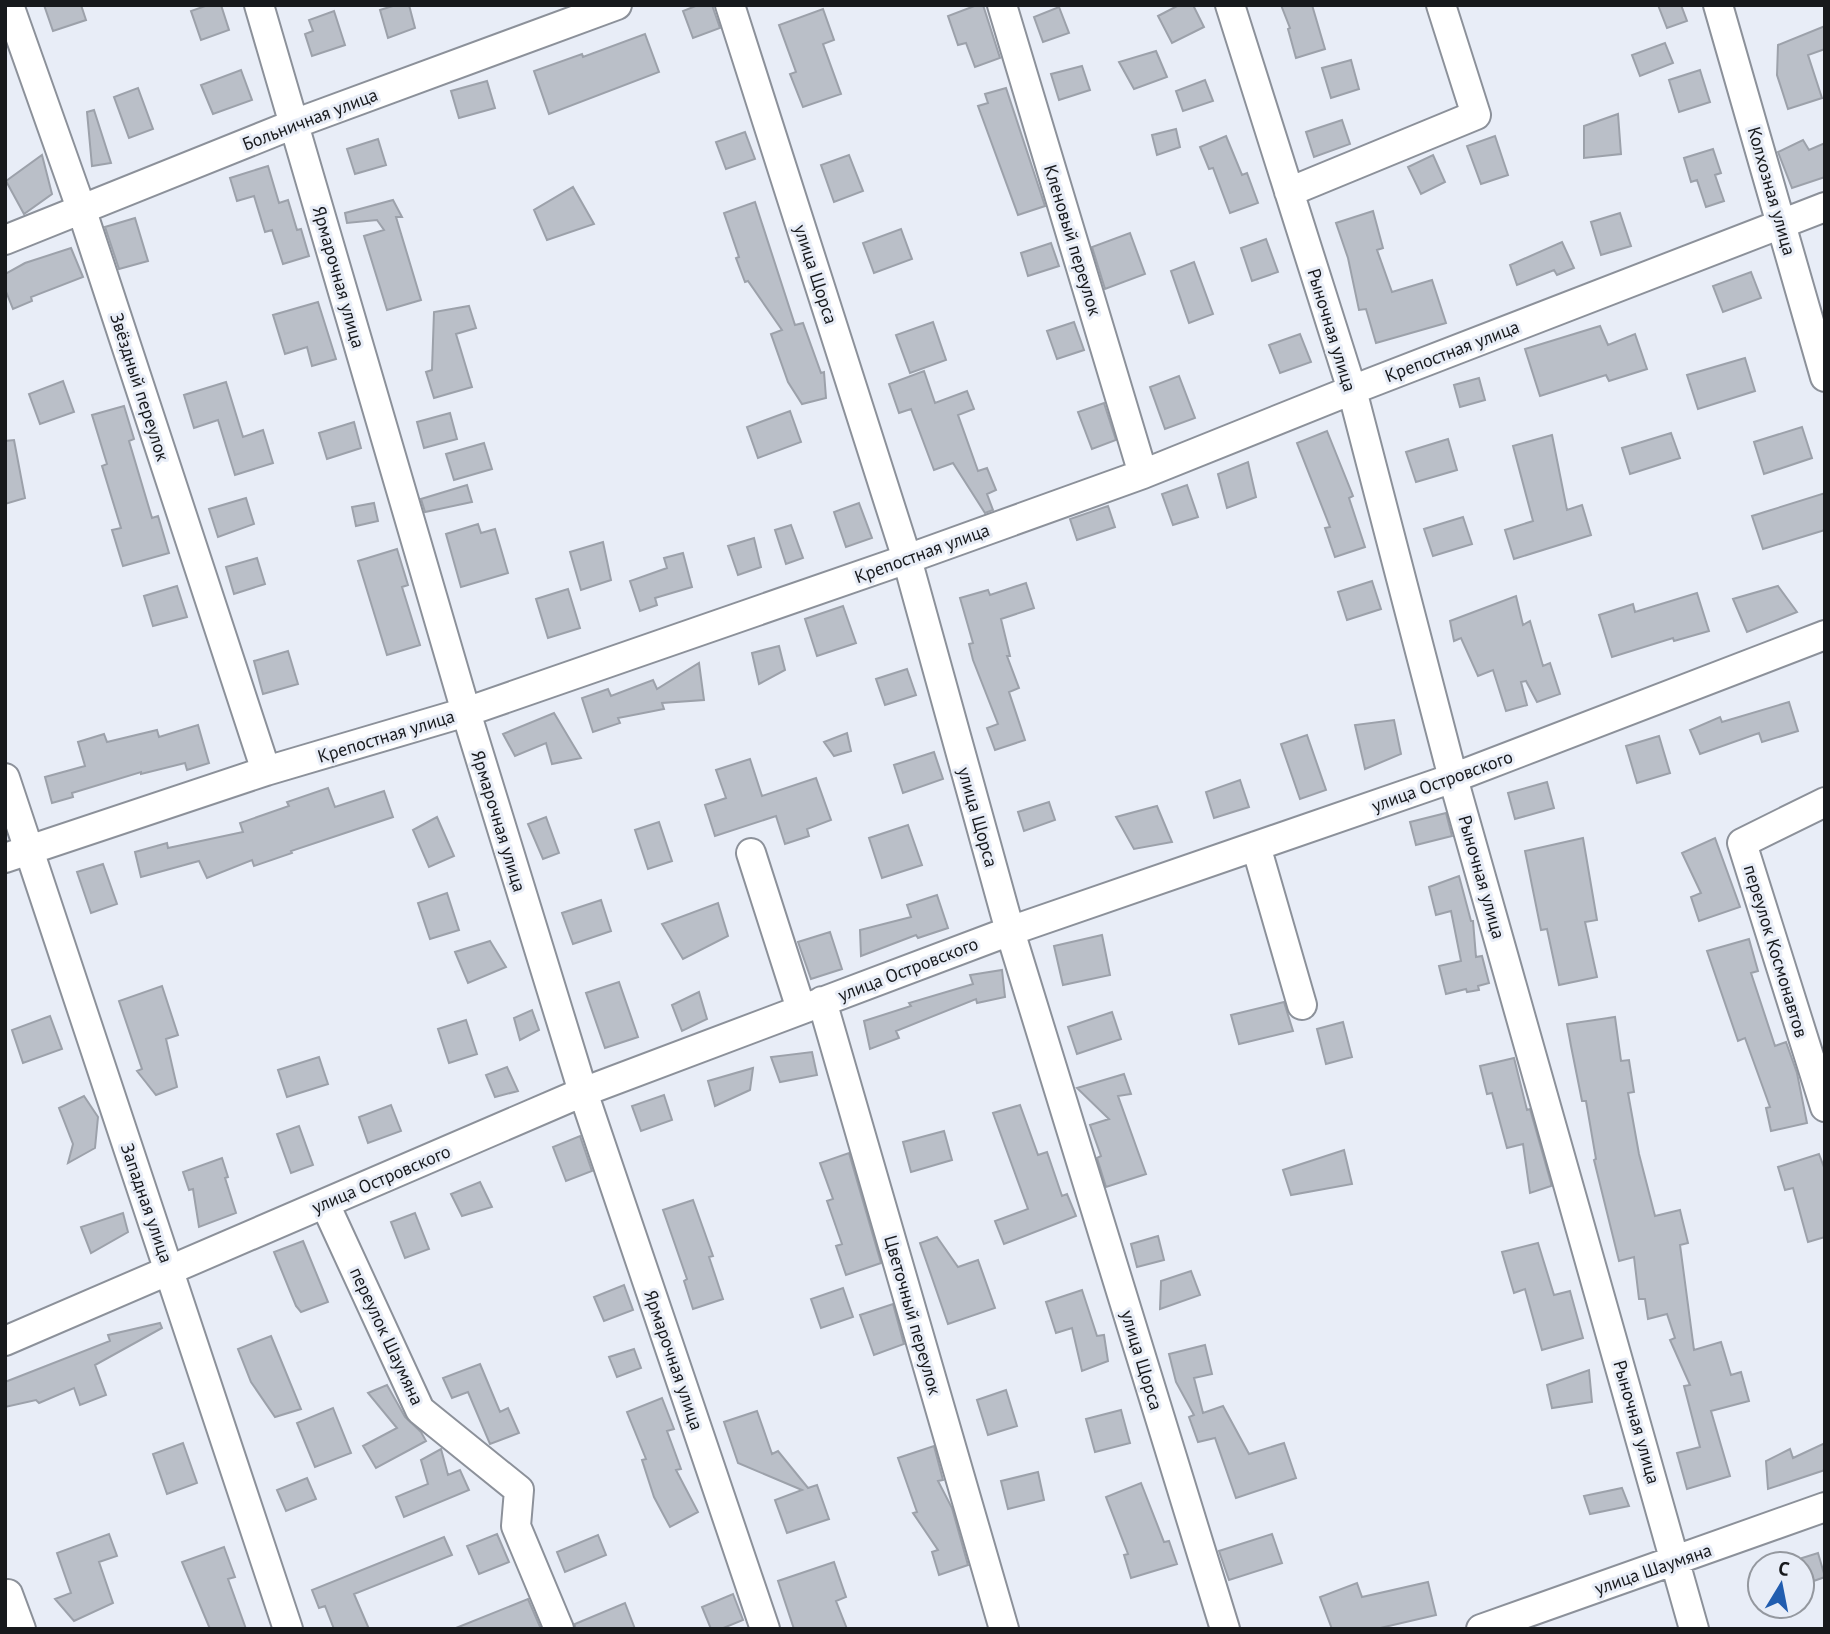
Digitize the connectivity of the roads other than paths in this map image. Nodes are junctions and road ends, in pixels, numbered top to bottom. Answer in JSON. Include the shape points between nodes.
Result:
{"nodes":[{"id":1,"x":9,"y":5,"type":"edge"},
{"id":2,"x":259,"y":5,"type":"edge"},
{"id":3,"x":617,"y":5,"type":"edge"},
{"id":4,"x":730,"y":5,"type":"edge"},
{"id":5,"x":1002,"y":5,"type":"edge"},
{"id":6,"x":1230,"y":5,"type":"edge"},
{"id":7,"x":1441,"y":5,"type":"edge"},
{"id":8,"x":1718,"y":5,"type":"edge"},
{"id":9,"x":294,"y":124,"type":"junction"},
{"id":10,"x":1289,"y":192,"type":"junction"},
{"id":11,"x":1825,"y":207,"type":"edge"},
{"id":12,"x":82,"y":211,"type":"junction"},
{"id":13,"x":1781,"y":223,"type":"junction"},
{"id":14,"x":5,"y":240,"type":"edge"},
{"id":15,"x":1825,"y":377,"type":"edge"},
{"id":16,"x":1352,"y":390,"type":"junction"},
{"id":17,"x":1143,"y":474,"type":"junction"},
{"id":18,"x":907,"y":559,"type":"junction"},
{"id":19,"x":1825,"y":635,"type":"edge"},
{"id":20,"x":466,"y":712,"type":"junction"},
{"id":21,"x":266,"y":771,"type":"junction"},
{"id":22,"x":5,"y":778,"type":"edge"},
{"id":23,"x":1454,"y":778,"type":"junction"},
{"id":24,"x":1825,"y":802,"type":"edge"},
{"id":25,"x":1256,"y":846,"type":"junction"},
{"id":26,"x":751,"y":853,"type":"dead end"},
{"id":27,"x":17,"y":854,"type":"edge"},
{"id":28,"x":1010,"y":931,"type":"junction"},
{"id":29,"x":812,"y":1005,"type":"junction"},
{"id":30,"x":1302,"y":1005,"type":"dead end"},
{"id":31,"x":583,"y":1092,"type":"junction"},
{"id":32,"x":1825,"y":1107,"type":"edge"},
{"id":33,"x":326,"y":1204,"type":"junction"},
{"id":34,"x":170,"y":1271,"type":"junction"},
{"id":35,"x":5,"y":1341,"type":"edge"},
{"id":36,"x":1825,"y":1507,"type":"edge"},
{"id":37,"x":1676,"y":1561,"type":"junction"},
{"id":38,"x":8,"y":1594,"type":"dead end"},
{"id":39,"x":21,"y":1629,"type":"edge"},
{"id":40,"x":288,"y":1629,"type":"edge"},
{"id":41,"x":559,"y":1629,"type":"edge"},
{"id":42,"x":765,"y":1629,"type":"edge"},
{"id":43,"x":1004,"y":1629,"type":"edge"},
{"id":44,"x":1225,"y":1629,"type":"edge"},
{"id":45,"x":1481,"y":1629,"type":"edge"},
{"id":46,"x":1694,"y":1629,"type":"edge"}],
"edges":[{"from":1,"to":12,"type":"street","name":"Звёздный переулок"},
{"from":2,"to":9,"type":"street","name":"Ярмарочная улица"},
{"from":3,"to":9,"type":"street","name":"Больничная улица"},
{"from":4,"to":18,"type":"street","name":"улица Щорса"},
{"from":5,"to":17,"type":"street","name":"Кленовый переулок"},
{"from":6,"to":10,"type":"street","name":"Рыночная улица"},
{"from":7,"to":10,"type":"street","via":[[1476,115]]},
{"from":8,"to":13,"type":"street","name":"Колхозная улица"},
{"from":9,"to":12,"type":"street","name":"Больничная улица"},
{"from":9,"to":20,"type":"street","name":"Ярмарочная улица"},
{"from":10,"to":16,"type":"street","name":"Рыночная улица"},
{"from":11,"to":13,"type":"street","name":"Крепостная улица"},
{"from":12,"to":14,"type":"street","name":"Больничная улица"},
{"from":12,"to":21,"type":"street","name":"Звёздный переулок"},
{"from":13,"to":15,"type":"street","name":"Колхозная улица"},
{"from":13,"to":16,"type":"street","name":"Крепостная улица"},
{"from":16,"to":17,"type":"street","name":"Крепостная улица"},
{"from":16,"to":23,"type":"street","name":"Рыночная улица"},
{"from":17,"to":18,"type":"street","name":"Крепостная улица"},
{"from":18,"to":20,"type":"street","name":"Крепостная улица"},
{"from":18,"to":28,"type":"street","name":"улица Щорса"},
{"from":19,"to":23,"type":"street","name":"улица Островского"},
{"from":20,"to":21,"type":"street","name":"Крепостная улица"},
{"from":20,"to":31,"type":"street","name":"Ярмарочная улица"},
{"from":21,"to":27,"type":"street","name":"Крепостная улица"},
{"from":22,"to":27,"type":"street","name":"Западная улица"},
{"from":23,"to":25,"type":"street","name":"улица Островского"},
{"from":23,"to":37,"type":"street","name":"Рыночная улица"},
{"from":24,"to":32,"type":"street","name":"переулок Космонавтов","via":[[1742,844]]},
{"from":25,"to":28,"type":"street","name":"улица Островского"},
{"from":25,"to":30,"type":"street"},
{"from":26,"to":29,"type":"street","name":"Цветочный переулок"},
{"from":27,"to":34,"type":"street","name":"Западная улица"},
{"from":28,"to":29,"type":"street","name":"улица Островского"},
{"from":28,"to":44,"type":"street","name":"улица Щорса"},
{"from":29,"to":31,"type":"street","name":"улица Островского"},
{"from":29,"to":43,"type":"street","name":"Цветочный переулок"},
{"from":31,"to":33,"type":"street","name":"улица Островского"},
{"from":31,"to":42,"type":"street","name":"Ярмарочная улица"},
{"from":33,"to":34,"type":"street","name":"улица Островского"},
{"from":33,"to":41,"type":"street","name":"переулок Шаумяна","via":[[420,1410],[519,1490],[516,1526]]},
{"from":34,"to":35,"type":"street","name":"улица Островского"},
{"from":34,"to":40,"type":"street","name":"Западная улица"},
{"from":36,"to":37,"type":"street","name":"улица Шаумяна"},
{"from":37,"to":45,"type":"street","name":"улица Шаумяна"},
{"from":37,"to":46,"type":"street","name":"Рыночная улица"},
{"from":38,"to":39,"type":"street"}]}
